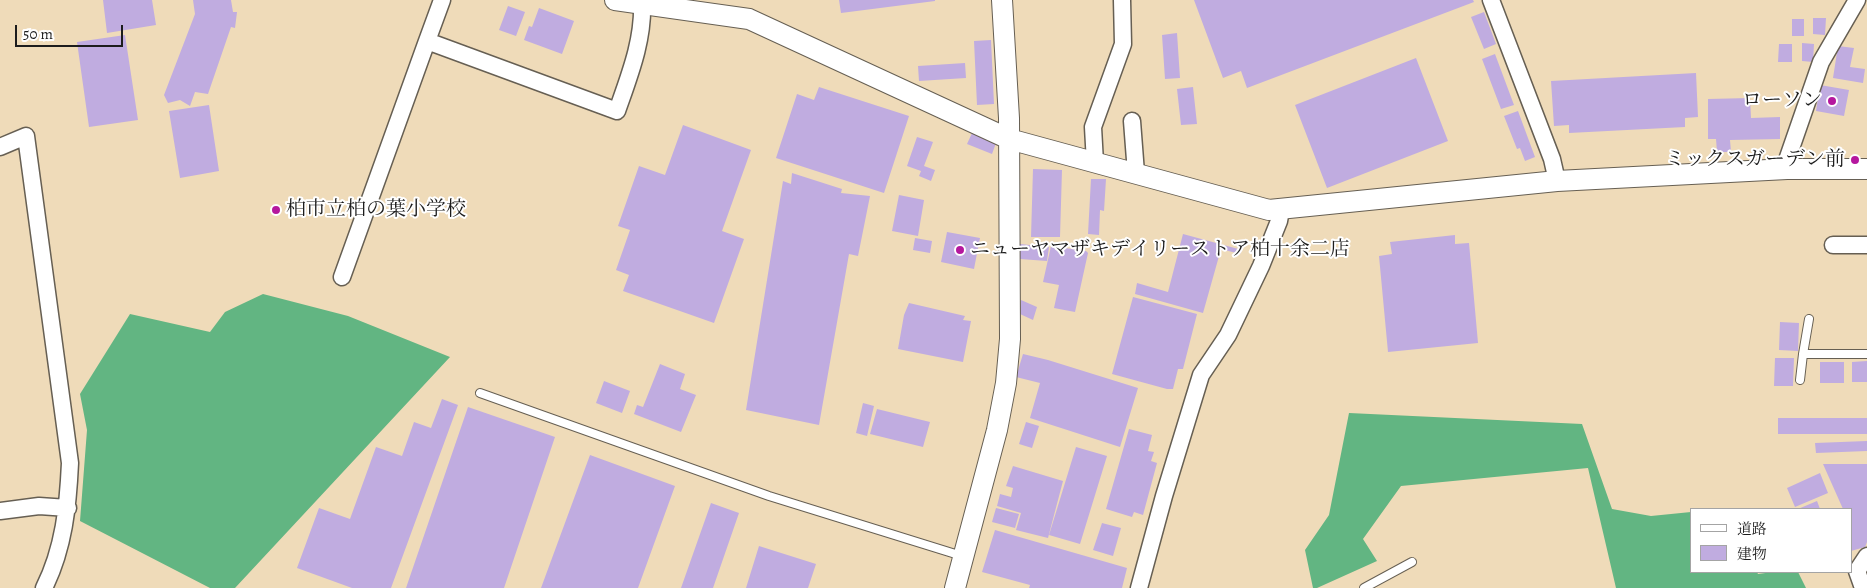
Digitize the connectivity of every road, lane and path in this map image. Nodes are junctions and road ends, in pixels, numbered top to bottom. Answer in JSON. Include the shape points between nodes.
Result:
{"nodes":[{"id":1,"x":442,"y":0,"type":"edge"},
{"id":2,"x":615,"y":0,"type":"edge"},
{"id":3,"x":1002,"y":0,"type":"edge"},
{"id":4,"x":1122,"y":0,"type":"edge"},
{"id":5,"x":1491,"y":0,"type":"edge"},
{"id":6,"x":1857,"y":0,"type":"edge"},
{"id":7,"x":642,"y":2,"type":"edge"},
{"id":8,"x":427,"y":41,"type":"junction"},
{"id":9,"x":1132,"y":121,"type":"dead end"},
{"id":10,"x":1009,"y":139,"type":"junction"},
{"id":11,"x":0,"y":147,"type":"edge"},
{"id":12,"x":1095,"y":163,"type":"junction"},
{"id":13,"x":1787,"y":169,"type":"junction"},
{"id":14,"x":1867,"y":169,"type":"edge"},
{"id":15,"x":1136,"y":173,"type":"junction"},
{"id":16,"x":1556,"y":181,"type":"junction"},
{"id":17,"x":1281,"y":210,"type":"junction"},
{"id":18,"x":1833,"y":245,"type":"dead end"},
{"id":19,"x":1867,"y":245,"type":"edge"},
{"id":20,"x":342,"y":277,"type":"dead end"},
{"id":21,"x":1809,"y":319,"type":"dead end"},
{"id":22,"x":1802,"y":354,"type":"junction"},
{"id":23,"x":1867,"y":354,"type":"edge"},
{"id":24,"x":1800,"y":380,"type":"dead end"},
{"id":25,"x":480,"y":393,"type":"dead end"},
{"id":26,"x":68,"y":508,"type":"junction"},
{"id":27,"x":0,"y":510,"type":"edge"},
{"id":28,"x":964,"y":556,"type":"junction"},
{"id":29,"x":1867,"y":556,"type":"edge"},
{"id":30,"x":1412,"y":562,"type":"dead end"},
{"id":31,"x":44,"y":588,"type":"edge"},
{"id":32,"x":954,"y":588,"type":"edge"},
{"id":33,"x":1140,"y":588,"type":"edge"},
{"id":34,"x":1364,"y":588,"type":"edge"},
{"id":35,"x":1863,"y":588,"type":"edge"}],
"edges":[{"from":1,"to":8,"type":"street"},
{"from":2,"to":7,"type":"street"},
{"from":3,"to":10,"type":"street"},
{"from":4,"to":12,"type":"street","via":[[1123,44],[1093,127]]},
{"from":5,"to":16,"type":"street","via":[[1552,159]]},
{"from":6,"to":13,"type":"street","via":[[1821,62],[1787,160]]},
{"from":7,"to":8,"type":"street","via":[[637,54],[617,111]]},
{"from":7,"to":10,"type":"street","via":[[749,19]]},
{"from":8,"to":20,"type":"street"},
{"from":9,"to":15,"type":"street"},
{"from":10,"to":12,"type":"street"},
{"from":10,"to":28,"type":"street","via":[[1010,339],[1006,382],[997,430]]},
{"from":11,"to":26,"type":"street","via":[[26,136],[66,424],[70,463]]},
{"from":12,"to":15,"type":"street"},
{"from":13,"to":14,"type":"street"},
{"from":13,"to":16,"type":"street"},
{"from":15,"to":17,"type":"street","via":[[1270,210]]},
{"from":16,"to":17,"type":"street"},
{"from":17,"to":33,"type":"street","via":[[1261,266],[1228,335],[1201,375]]},
{"from":18,"to":19,"type":"street"},
{"from":21,"to":22,"type":"lane"},
{"from":22,"to":23,"type":"lane"},
{"from":22,"to":24,"type":"lane"},
{"from":25,"to":28,"type":"lane","via":[[769,496]]},
{"from":26,"to":27,"type":"street","via":[[39,506]]},
{"from":26,"to":31,"type":"street","via":[[56,560]]},
{"from":28,"to":32,"type":"street"},
{"from":29,"to":35,"type":"street","via":[[1858,571]]},
{"from":30,"to":34,"type":"lane"}]}
